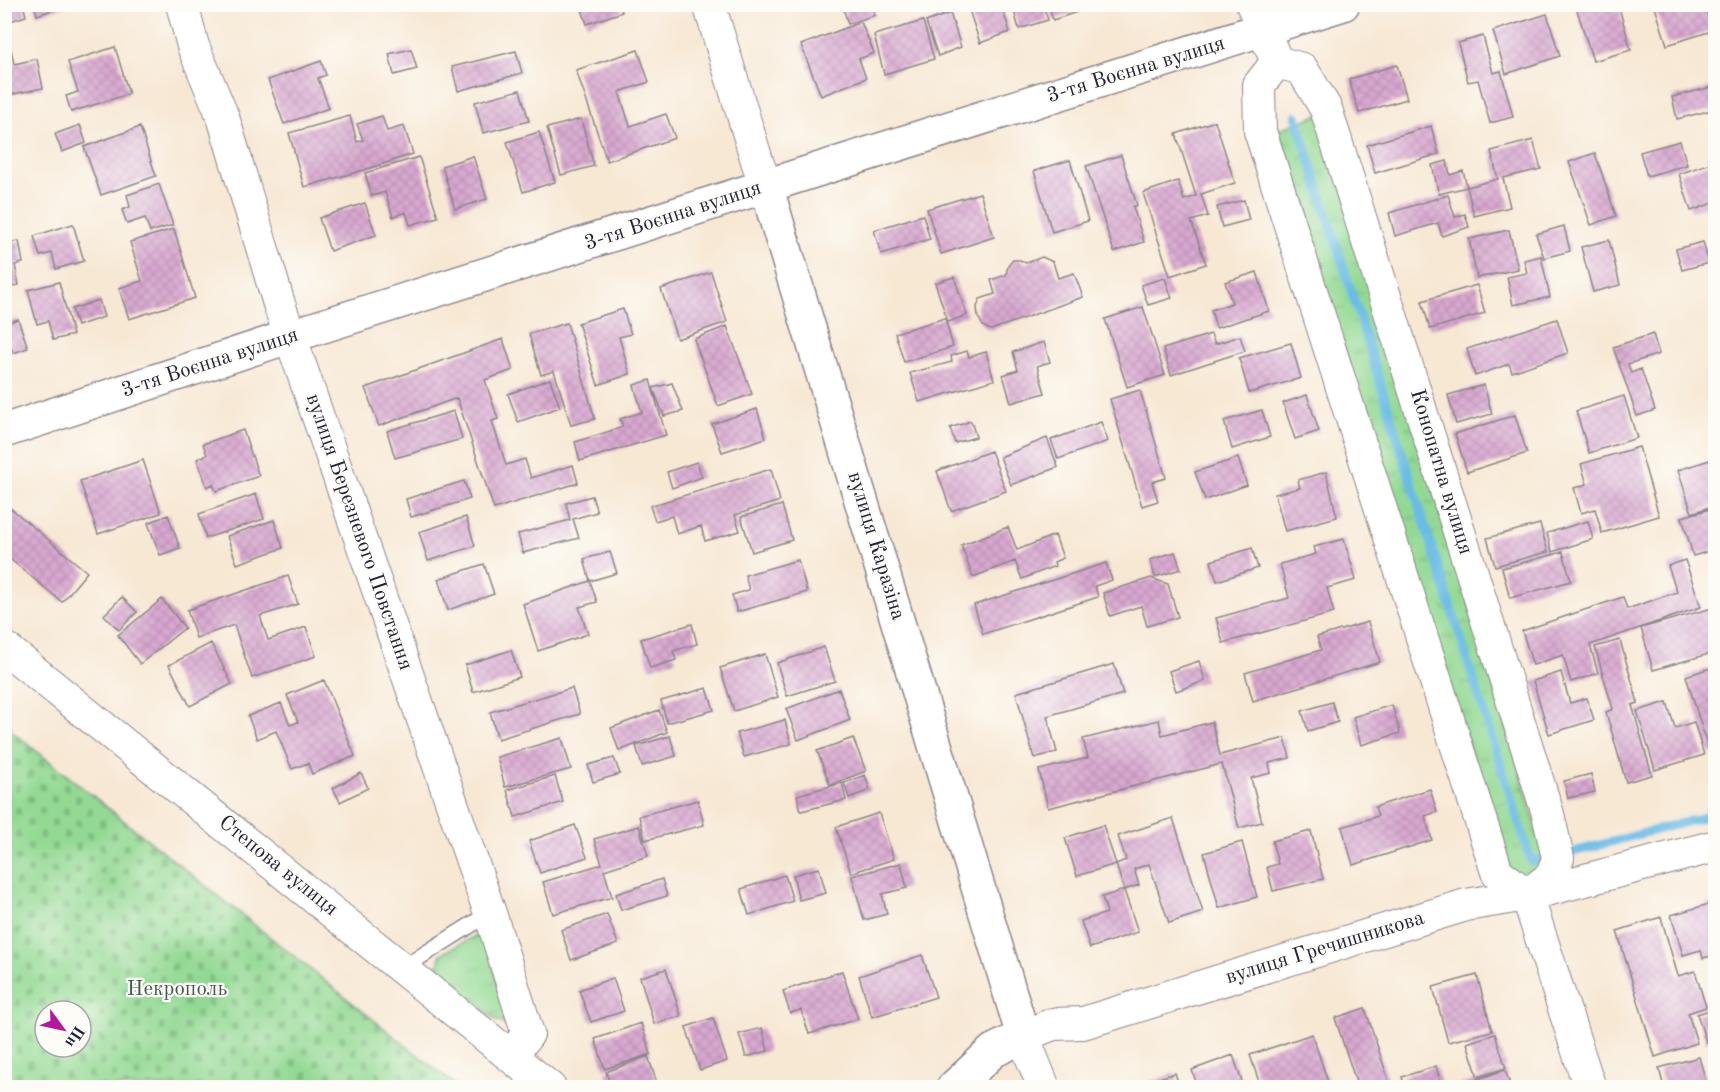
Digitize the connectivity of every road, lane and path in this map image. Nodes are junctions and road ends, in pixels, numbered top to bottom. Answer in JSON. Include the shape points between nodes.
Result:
{"nodes":[{"id":1,"x":182,"y":4,"type":"edge"},
{"id":2,"x":709,"y":4,"type":"edge"},
{"id":3,"x":1343,"y":4,"type":"edge"},
{"id":4,"x":1257,"y":17,"type":"edge"},
{"id":5,"x":1277,"y":62,"type":"junction"},
{"id":6,"x":766,"y":186,"type":"junction"},
{"id":7,"x":291,"y":336,"type":"junction"},
{"id":8,"x":4,"y":431,"type":"edge"},
{"id":9,"x":4,"y":647,"type":"edge"},
{"id":10,"x":1716,"y":846,"type":"edge"},
{"id":11,"x":1527,"y":895,"type":"junction"},
{"id":12,"x":490,"y":913,"type":"junction"},
{"id":13,"x":404,"y":967,"type":"junction"},
{"id":14,"x":1023,"y":1036,"type":"junction"},
{"id":15,"x":511,"y":1056,"type":"junction"},
{"id":16,"x":550,"y":1088,"type":"edge"},
{"id":17,"x":953,"y":1088,"type":"edge"},
{"id":18,"x":1044,"y":1088,"type":"edge"},
{"id":19,"x":1590,"y":1088,"type":"edge"}],
"edges":[{"from":1,"to":7,"type":"street","name":"вулиця Березневого Повстання","via":[[193,46],[223,117]]},
{"from":2,"to":6,"type":"street","name":"вулиця Каразіна"},
{"from":3,"to":4,"type":"main road","name":"3-тя Воєнна вулиця"},
{"from":4,"to":5,"type":"street"},
{"from":4,"to":6,"type":"main road","name":"3-тя Воєнна вулиця"},
{"from":5,"to":11,"type":"street","via":[[1258,85],[1260,131],[1497,873]]},
{"from":5,"to":11,"type":"street","name":"Конопатна вулиця","via":[[1302,69],[1326,109],[1548,814],[1558,858],[1552,876]]},
{"from":6,"to":7,"type":"main road","name":"3-тя Воєнна вулиця"},
{"from":6,"to":14,"type":"main road","name":"вулиця Каразіна"},
{"from":7,"to":8,"type":"main road","name":"3-тя Воєнна вулиця"},
{"from":7,"to":12,"type":"street","name":"вулиця Березневого Повстання"},
{"from":9,"to":13,"type":"street","name":"Степова вулиця"},
{"from":10,"to":11,"type":"street","name":"вулиця Гречишникова"},
{"from":11,"to":14,"type":"street","name":"вулиця Гречишникова","via":[[1466,905],[1083,1023],[1053,1024]]},
{"from":11,"to":19,"type":"street"},
{"from":12,"to":13,"type":"lane"},
{"from":12,"to":15,"type":"street","name":"вулиця Березневого Повстання","via":[[528,1034]]},
{"from":13,"to":15,"type":"street","name":"Степова вулиця"},
{"from":14,"to":17,"type":"main road","name":"вулиця Гречишникова","via":[[993,1051]]},
{"from":14,"to":18,"type":"street","name":"вулиця Каразіна"},
{"from":15,"to":16,"type":"street","name":"Степова вулиця"}]}
